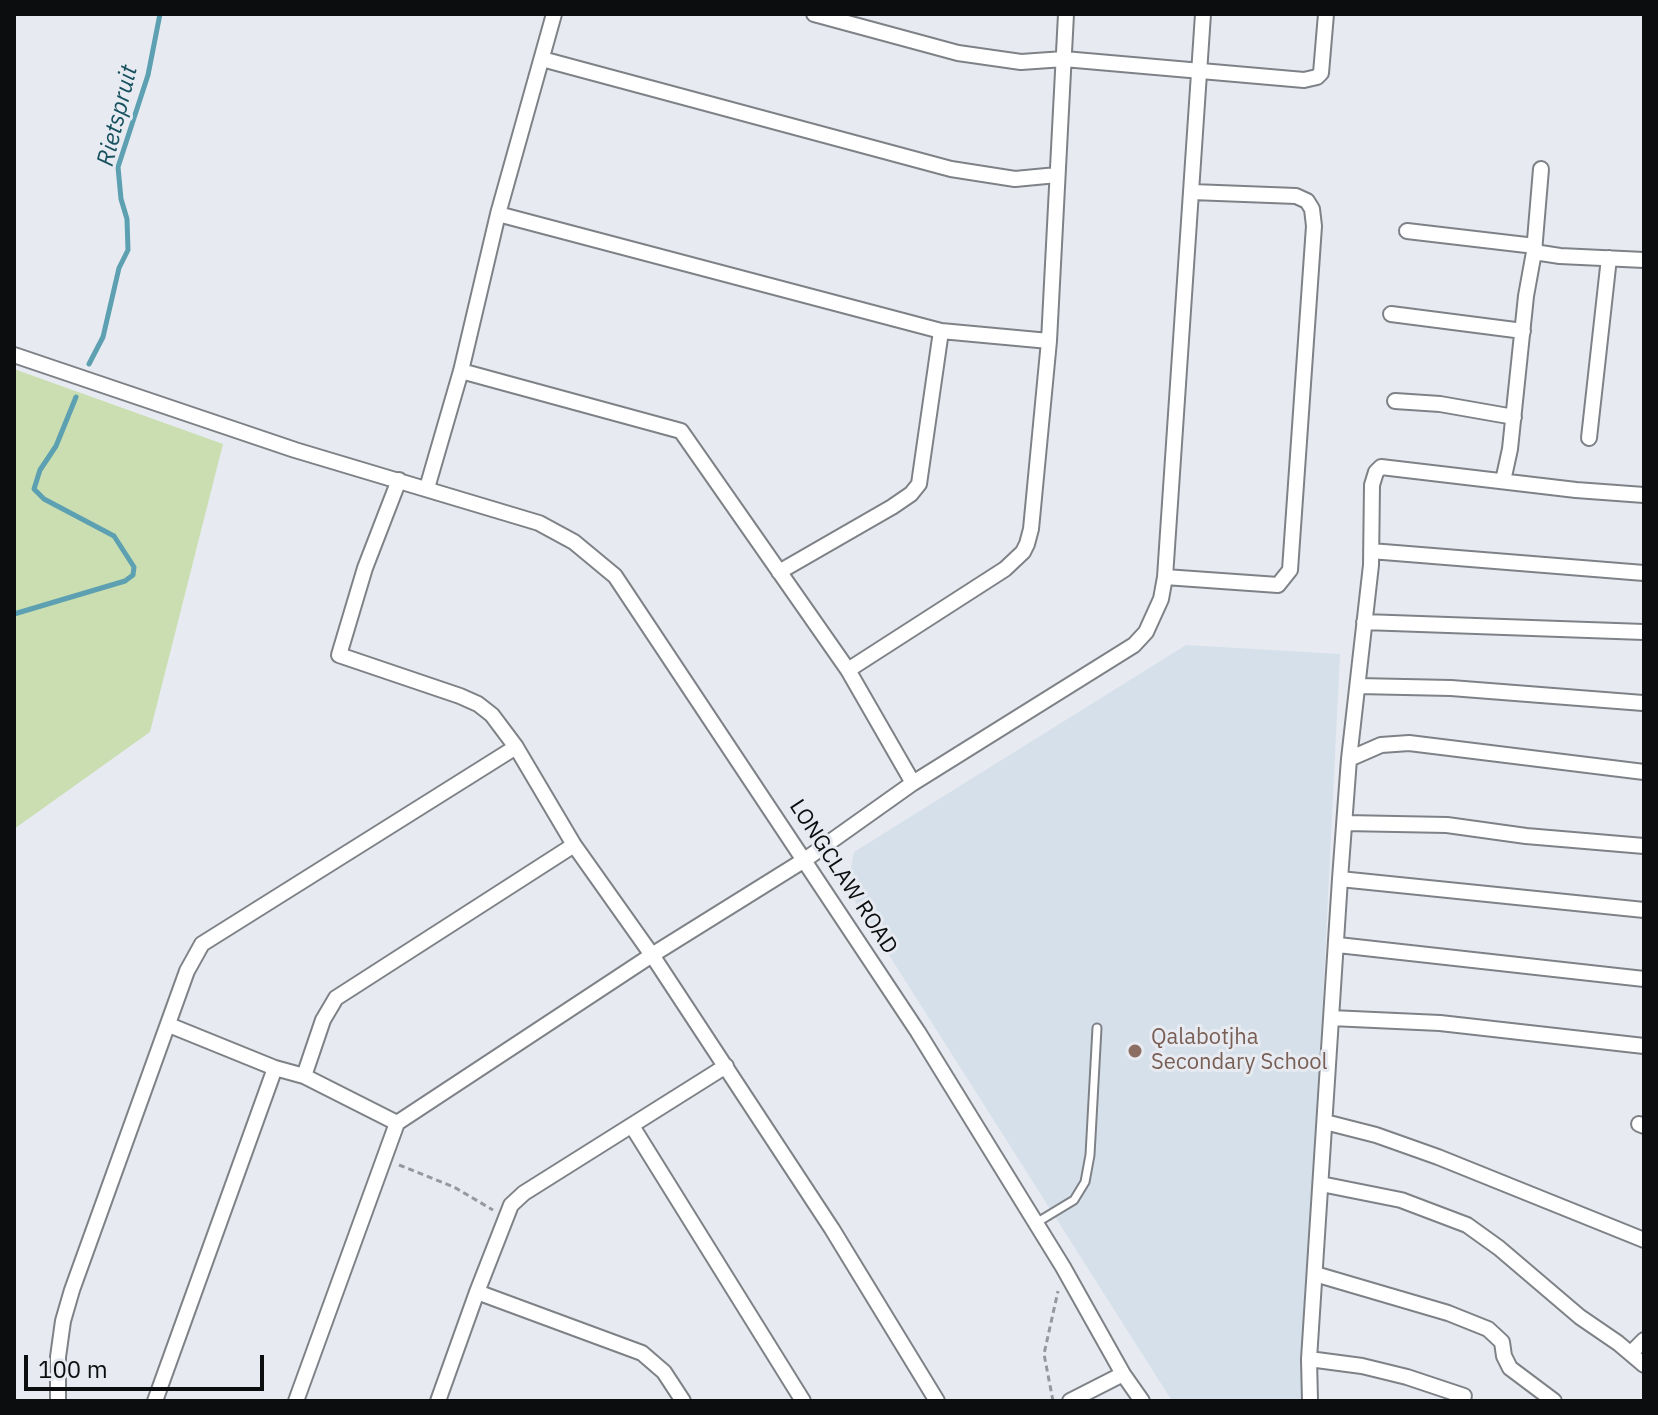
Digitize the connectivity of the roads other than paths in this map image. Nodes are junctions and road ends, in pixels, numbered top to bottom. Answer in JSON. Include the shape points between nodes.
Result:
{"nodes":[{"id":1,"x":554,"y":14,"type":"edge"},
{"id":2,"x":814,"y":14,"type":"edge"},
{"id":3,"x":1066,"y":14,"type":"edge"},
{"id":4,"x":1203,"y":14,"type":"edge"},
{"id":5,"x":1326,"y":14,"type":"edge"},
{"id":6,"x":542,"y":59,"type":"junction"},
{"id":7,"x":1064,"y":59,"type":"junction"},
{"id":8,"x":1200,"y":72,"type":"junction"},
{"id":9,"x":1541,"y":169,"type":"dead end"},
{"id":10,"x":1057,"y":175,"type":"junction"},
{"id":11,"x":1192,"y":192,"type":"junction"},
{"id":12,"x":498,"y":214,"type":"junction"},
{"id":13,"x":1407,"y":231,"type":"dead end"},
{"id":14,"x":1534,"y":249,"type":"junction"},
{"id":15,"x":1609,"y":258,"type":"junction"},
{"id":16,"x":1644,"y":260,"type":"edge"},
{"id":17,"x":1391,"y":314,"type":"dead end"},
{"id":18,"x":941,"y":331,"type":"junction"},
{"id":19,"x":1523,"y":331,"type":"junction"},
{"id":20,"x":1049,"y":341,"type":"junction"},
{"id":21,"x":14,"y":355,"type":"edge"},
{"id":22,"x":461,"y":371,"type":"junction"},
{"id":23,"x":1395,"y":401,"type":"dead end"},
{"id":24,"x":1514,"y":417,"type":"junction"},
{"id":25,"x":1589,"y":438,"type":"dead end"},
{"id":26,"x":1503,"y":481,"type":"junction"},
{"id":27,"x":413,"y":484,"type":"junction"},
{"id":28,"x":1644,"y":495,"type":"edge"},
{"id":29,"x":1371,"y":551,"type":"junction"},
{"id":30,"x":779,"y":572,"type":"junction"},
{"id":31,"x":1644,"y":573,"type":"edge"},
{"id":32,"x":1165,"y":577,"type":"junction"},
{"id":33,"x":1364,"y":622,"type":"junction"},
{"id":34,"x":1644,"y":632,"type":"edge"},
{"id":35,"x":848,"y":670,"type":"junction"},
{"id":36,"x":1358,"y":686,"type":"junction"},
{"id":37,"x":1643,"y":703,"type":"edge"},
{"id":38,"x":516,"y":747,"type":"junction"},
{"id":39,"x":1349,"y":759,"type":"junction"},
{"id":40,"x":1644,"y":772,"type":"edge"},
{"id":41,"x":913,"y":783,"type":"junction"},
{"id":42,"x":1345,"y":823,"type":"junction"},
{"id":43,"x":574,"y":845,"type":"junction"},
{"id":44,"x":1644,"y":846,"type":"edge"},
{"id":45,"x":806,"y":859,"type":"junction"},
{"id":46,"x":1340,"y":879,"type":"junction"},
{"id":47,"x":1644,"y":910,"type":"edge"},
{"id":48,"x":1338,"y":945,"type":"junction"},
{"id":49,"x":652,"y":955,"type":"junction"},
{"id":50,"x":1644,"y":979,"type":"edge"},
{"id":51,"x":1331,"y":1018,"type":"junction"},
{"id":52,"x":169,"y":1025,"type":"junction"},
{"id":53,"x":1097,"y":1028,"type":"dead end"},
{"id":54,"x":1644,"y":1046,"type":"edge"},
{"id":55,"x":726,"y":1066,"type":"junction"},
{"id":56,"x":275,"y":1068,"type":"junction"},
{"id":57,"x":304,"y":1076,"type":"junction"},
{"id":58,"x":1325,"y":1122,"type":"junction"},
{"id":59,"x":397,"y":1123,"type":"junction"},
{"id":60,"x":632,"y":1126,"type":"junction"},
{"id":61,"x":1321,"y":1184,"type":"junction"},
{"id":62,"x":1036,"y":1223,"type":"junction"},
{"id":63,"x":1644,"y":1240,"type":"edge"},
{"id":64,"x":1315,"y":1274,"type":"junction"},
{"id":65,"x":477,"y":1292,"type":"junction"},
{"id":66,"x":1644,"y":1340,"type":"edge"},
{"id":67,"x":1631,"y":1353,"type":"junction"},
{"id":68,"x":1309,"y":1359,"type":"junction"},
{"id":69,"x":1644,"y":1365,"type":"edge"},
{"id":70,"x":1123,"y":1374,"type":"junction"},
{"id":71,"x":1464,"y":1396,"type":"dead end"},
{"id":72,"x":58,"y":1401,"type":"edge"},
{"id":73,"x":155,"y":1401,"type":"edge"},
{"id":74,"x":296,"y":1401,"type":"edge"},
{"id":75,"x":438,"y":1401,"type":"edge"},
{"id":76,"x":683,"y":1401,"type":"edge"},
{"id":77,"x":803,"y":1401,"type":"edge"},
{"id":78,"x":937,"y":1401,"type":"edge"},
{"id":79,"x":1070,"y":1401,"type":"edge"},
{"id":80,"x":1142,"y":1401,"type":"edge"},
{"id":81,"x":1310,"y":1401,"type":"edge"},
{"id":82,"x":1554,"y":1401,"type":"edge"}],
"edges":[{"from":1,"to":6,"type":"street"},
{"from":2,"to":7,"type":"street","via":[[958,53],[1021,62]]},
{"from":3,"to":7,"type":"street"},
{"from":4,"to":8,"type":"street"},
{"from":5,"to":8,"type":"street","via":[[1323,65],[1317,77]]},
{"from":6,"to":10,"type":"street","via":[[951,169],[1015,179]]},
{"from":6,"to":12,"type":"street"},
{"from":7,"to":8,"type":"street"},
{"from":7,"to":10,"type":"street"},
{"from":8,"to":11,"type":"street"},
{"from":9,"to":14,"type":"street"},
{"from":10,"to":20,"type":"street"},
{"from":11,"to":32,"type":"street"},
{"from":11,"to":32,"type":"street","via":[[1296,196],[1312,209],[1290,570],[1278,585]]},
{"from":12,"to":18,"type":"street"},
{"from":12,"to":22,"type":"street"},
{"from":13,"to":14,"type":"street"},
{"from":14,"to":15,"type":"street"},
{"from":14,"to":19,"type":"street"},
{"from":15,"to":16,"type":"street"},
{"from":15,"to":25,"type":"street"},
{"from":17,"to":19,"type":"street"},
{"from":18,"to":20,"type":"street"},
{"from":18,"to":30,"type":"street","via":[[919,484],[892,507]]},
{"from":19,"to":24,"type":"street"},
{"from":20,"to":35,"type":"street","via":[[1031,529],[1023,552],[1005,569]]},
{"from":21,"to":27,"type":"street","name":"LONGCLAW ROAD"},
{"from":22,"to":27,"type":"street"},
{"from":22,"to":30,"type":"street","via":[[681,431]]},
{"from":23,"to":24,"type":"street"},
{"from":24,"to":26,"type":"street"},
{"from":26,"to":28,"type":"street"},
{"from":26,"to":29,"type":"street","via":[[1381,467],[1372,485]]},
{"from":27,"to":38,"type":"street","via":[[365,568],[339,655],[478,704]]},
{"from":27,"to":45,"type":"street","name":"LONGCLAW ROAD","via":[[539,523],[574,542],[615,576]]},
{"from":29,"to":31,"type":"street"},
{"from":29,"to":33,"type":"street"},
{"from":30,"to":35,"type":"street"},
{"from":32,"to":41,"type":"street","via":[[1155,613],[1134,645]]},
{"from":33,"to":34,"type":"street"},
{"from":33,"to":36,"type":"street"},
{"from":35,"to":41,"type":"street"},
{"from":36,"to":37,"type":"street"},
{"from":36,"to":39,"type":"street"},
{"from":38,"to":43,"type":"street"},
{"from":38,"to":52,"type":"street","via":[[202,944]]},
{"from":39,"to":40,"type":"street","via":[[1381,745],[1409,743]]},
{"from":39,"to":42,"type":"street"},
{"from":41,"to":45,"type":"street"},
{"from":42,"to":44,"type":"street","via":[[1447,825]]},
{"from":42,"to":46,"type":"street"},
{"from":43,"to":49,"type":"street"},
{"from":43,"to":57,"type":"street","via":[[336,998]]},
{"from":45,"to":49,"type":"street"},
{"from":45,"to":62,"type":"street","name":"LONGCLAW ROAD"},
{"from":46,"to":47,"type":"street"},
{"from":46,"to":48,"type":"street"},
{"from":48,"to":50,"type":"street"},
{"from":48,"to":51,"type":"street"},
{"from":49,"to":55,"type":"street"},
{"from":49,"to":59,"type":"street"},
{"from":51,"to":54,"type":"street","via":[[1440,1023]]},
{"from":51,"to":58,"type":"street"},
{"from":52,"to":56,"type":"street"},
{"from":52,"to":72,"type":"street","via":[[72,1290],[58,1357]]},
{"from":53,"to":62,"type":"lane","via":[[1085,1182],[1074,1200]]},
{"from":55,"to":60,"type":"street"},
{"from":55,"to":78,"type":"street"},
{"from":56,"to":57,"type":"street"},
{"from":56,"to":73,"type":"street"},
{"from":57,"to":59,"type":"street"},
{"from":58,"to":61,"type":"street"},
{"from":58,"to":63,"type":"street","via":[[1438,1157]]},
{"from":59,"to":74,"type":"street"},
{"from":60,"to":65,"type":"street","via":[[511,1205]]},
{"from":60,"to":77,"type":"street"},
{"from":61,"to":64,"type":"street"},
{"from":61,"to":67,"type":"street","via":[[1401,1200],[1467,1225]]},
{"from":62,"to":70,"type":"street","name":"LONGCLAW ROAD"},
{"from":64,"to":68,"type":"street"},
{"from":64,"to":82,"type":"street","via":[[1488,1329],[1502,1342],[1510,1368]]},
{"from":65,"to":75,"type":"street"},
{"from":65,"to":76,"type":"street","via":[[642,1353],[664,1372]]},
{"from":66,"to":67,"type":"street"},
{"from":67,"to":69,"type":"street"},
{"from":68,"to":71,"type":"street","via":[[1362,1366]]},
{"from":68,"to":81,"type":"street"},
{"from":70,"to":79,"type":"street"},
{"from":70,"to":80,"type":"street","name":"LONGCLAW ROAD"}]}
